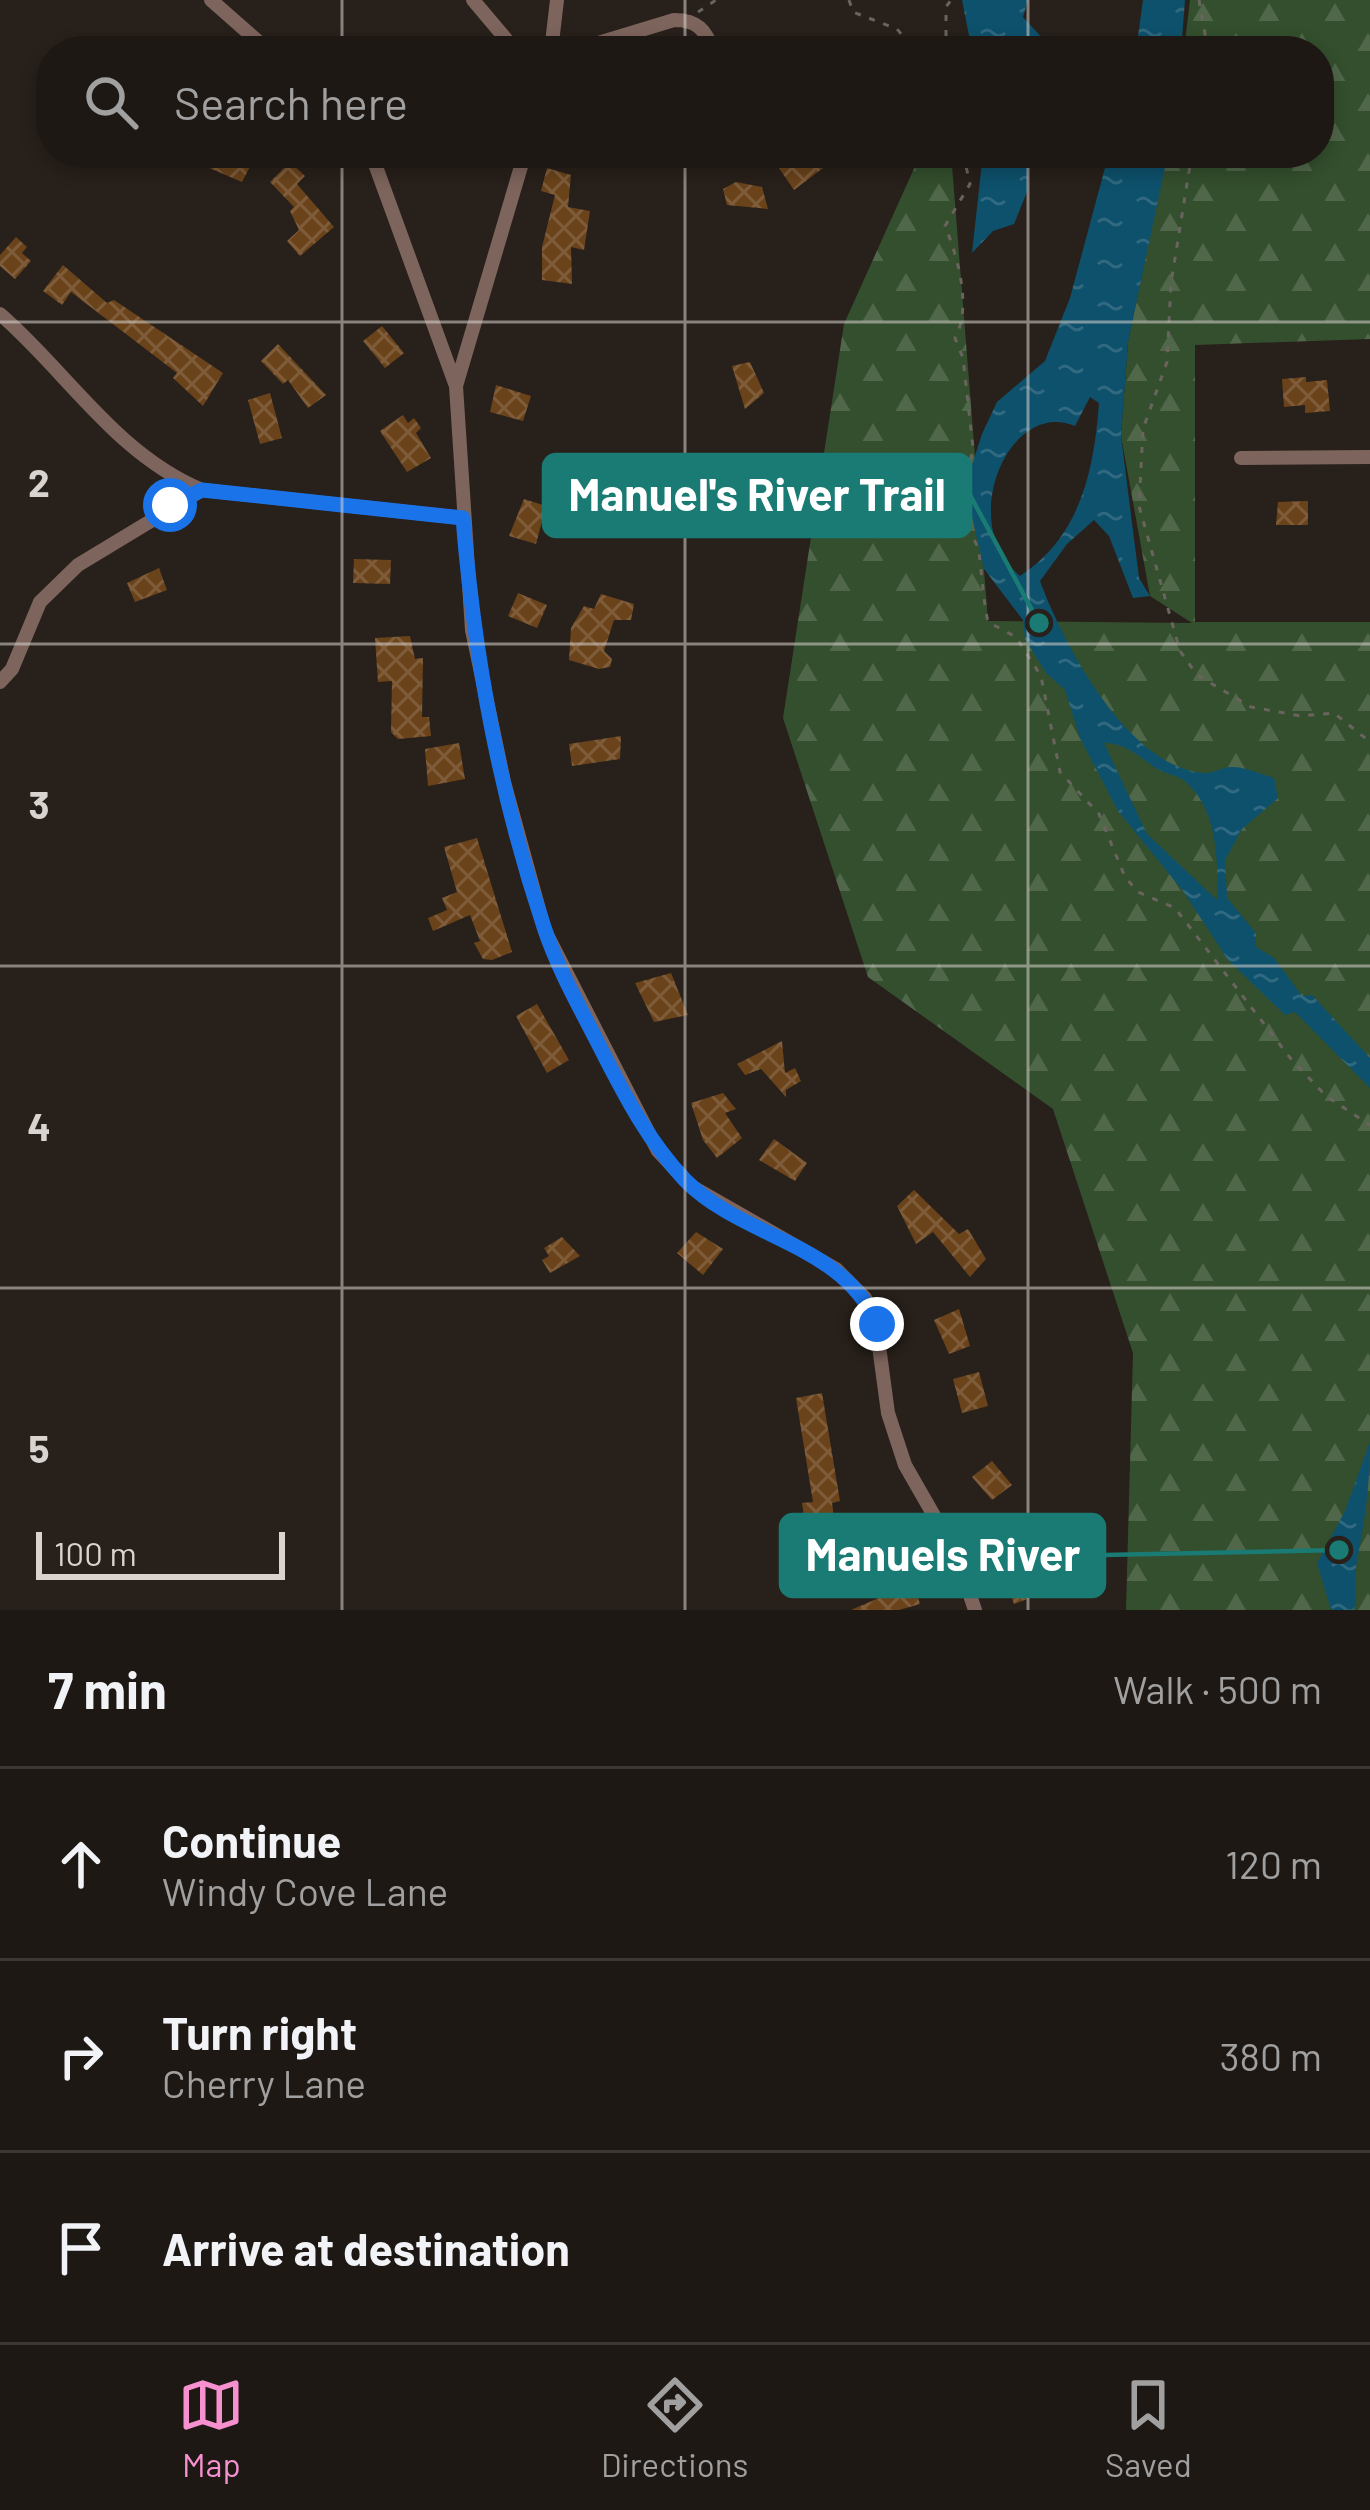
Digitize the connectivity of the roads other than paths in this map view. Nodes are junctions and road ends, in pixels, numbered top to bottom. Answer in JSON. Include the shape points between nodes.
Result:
{"nodes":[{"id":1,"x":211,"y":0,"type":"edge"},
{"id":2,"x":473,"y":0,"type":"edge"},
{"id":3,"x":557,"y":0,"type":"edge"},
{"id":4,"x":252,"y":36,"type":"edge"},
{"id":5,"x":503,"y":36,"type":"edge"},
{"id":6,"x":553,"y":36,"type":"edge"},
{"id":7,"x":621,"y":36,"type":"edge"},
{"id":8,"x":708,"y":36,"type":"edge"},
{"id":9,"x":376,"y":168,"type":"edge"},
{"id":10,"x":521,"y":168,"type":"edge"},
{"id":11,"x":0,"y":314,"type":"edge"},
{"id":12,"x":456,"y":386,"type":"junction"},
{"id":13,"x":1370,"y":457,"type":"edge"},
{"id":14,"x":1240,"y":458,"type":"dead end"},
{"id":15,"x":202,"y":490,"type":"junction"},
{"id":16,"x":463,"y":518,"type":"junction"},
{"id":17,"x":0,"y":682,"type":"edge"},
{"id":18,"x":976,"y":1610,"type":"edge"}],
"edges":[{"from":1,"to":4,"type":"street"},
{"from":2,"to":5,"type":"street"},
{"from":3,"to":6,"type":"street"},
{"from":7,"to":8,"type":"street","via":[[674,20],[691,20]]},
{"from":9,"to":12,"type":"street"},
{"from":10,"to":12,"type":"street"},
{"from":11,"to":15,"type":"street","via":[[99,418],[169,476]]},
{"from":12,"to":16,"type":"street"},
{"from":13,"to":14,"type":"street"},
{"from":15,"to":16,"type":"street"},
{"from":15,"to":17,"type":"street","via":[[78,565],[40,602]]},
{"from":16,"to":18,"type":"street","via":[[472,630],[504,782],[545,931],[570,986],[632,1109],[691,1186],[836,1269],[866,1298],[905,1465],[956,1554]]}]}
